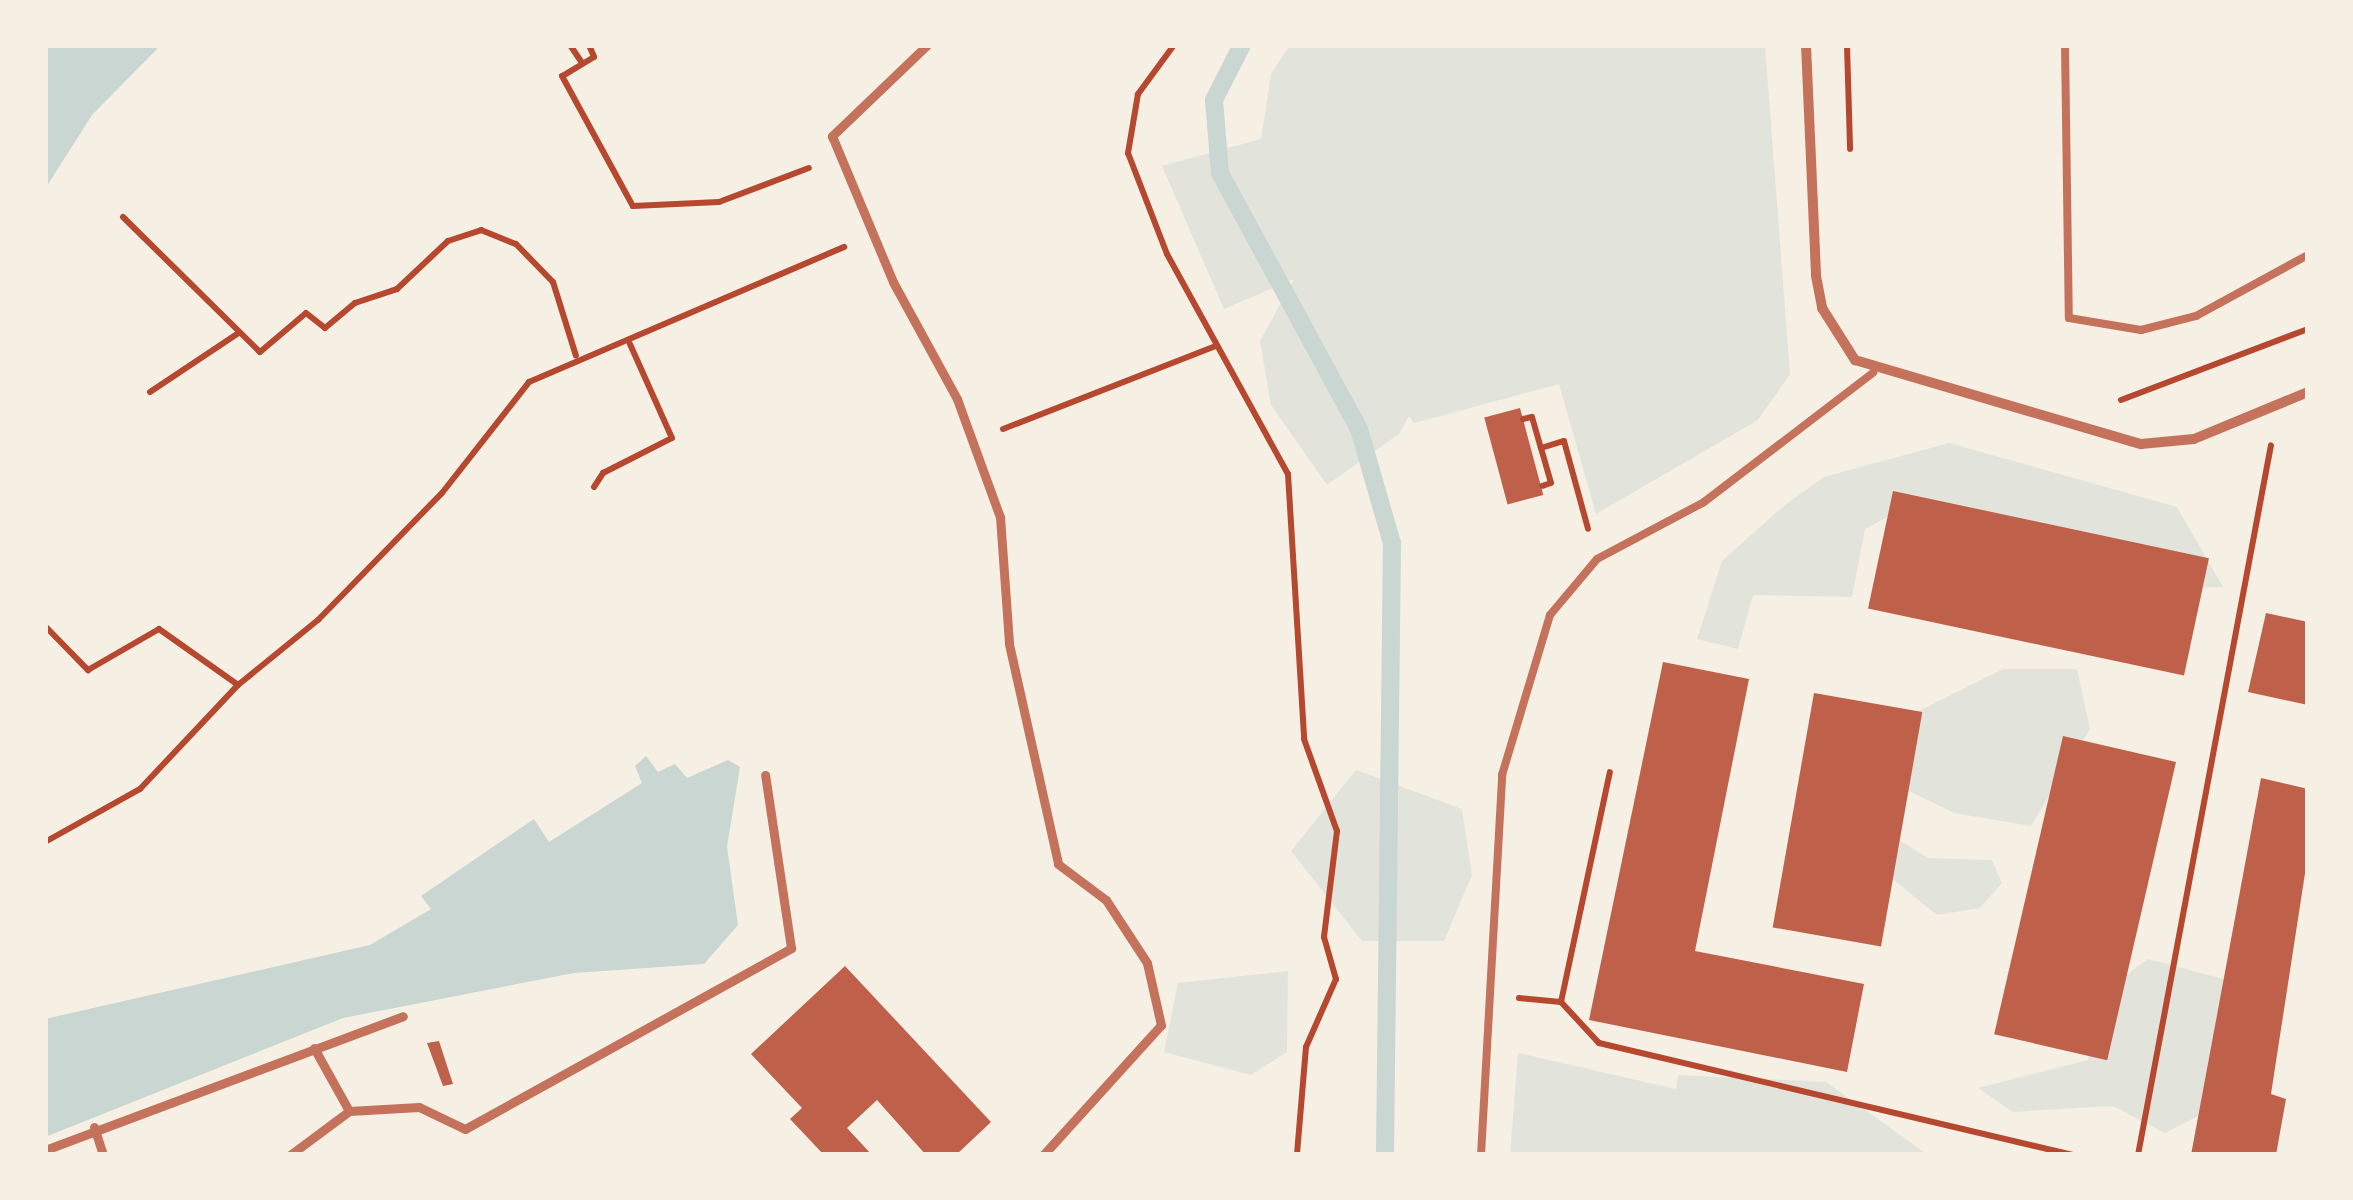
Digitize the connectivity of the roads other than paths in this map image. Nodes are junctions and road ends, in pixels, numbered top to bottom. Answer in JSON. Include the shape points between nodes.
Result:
{"nodes":[{"id":1,"x":926,"y":45,"type":"edge"},
{"id":2,"x":1806,"y":45,"type":"edge"},
{"id":3,"x":2065,"y":45,"type":"edge"},
{"id":4,"x":2308,"y":255,"type":"edge"},
{"id":5,"x":1873,"y":372,"type":"junction"},
{"id":6,"x":2308,"y":392,"type":"edge"},
{"id":7,"x":765,"y":776,"type":"dead end"},
{"id":8,"x":403,"y":1016,"type":"dead end"},
{"id":9,"x":314,"y":1048,"type":"junction"},
{"id":10,"x":349,"y":1111,"type":"junction"},
{"id":11,"x":94,"y":1128,"type":"junction"},
{"id":12,"x":45,"y":1150,"type":"edge"},
{"id":13,"x":103,"y":1155,"type":"edge"},
{"id":14,"x":290,"y":1155,"type":"edge"},
{"id":15,"x":1043,"y":1155,"type":"edge"},
{"id":16,"x":1481,"y":1155,"type":"edge"}],
"edges":[{"from":1,"to":15,"type":"street","via":[[832,136],[973,441],[1000,517],[1009,644],[1058,864],[1106,900],[1147,964],[1161,1025]]},
{"from":2,"to":5,"type":"street","via":[[1822,308],[1836,338]]},
{"from":3,"to":4,"type":"lane","via":[[2069,318],[2141,330],[2196,316]]},
{"from":5,"to":6,"type":"street","via":[[2141,444],[2194,439]]},
{"from":5,"to":16,"type":"lane","via":[[1704,502],[1597,559],[1550,615],[1502,775]]},
{"from":7,"to":10,"type":"street","via":[[791,948],[465,1129],[419,1108]]},
{"from":8,"to":9,"type":"street"},
{"from":9,"to":10,"type":"street"},
{"from":9,"to":11,"type":"street"},
{"from":10,"to":14,"type":"street"},
{"from":11,"to":12,"type":"street"},
{"from":11,"to":13,"type":"street"}]}
